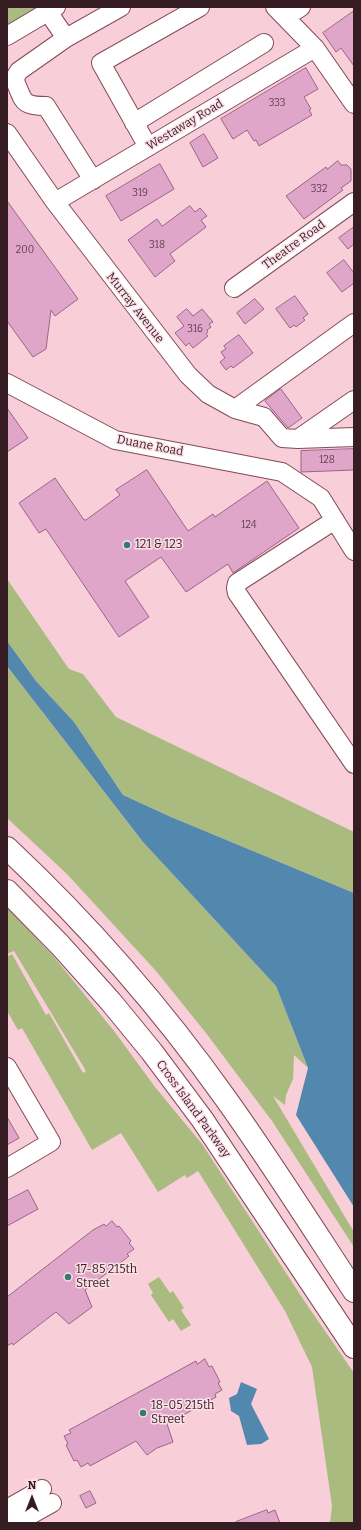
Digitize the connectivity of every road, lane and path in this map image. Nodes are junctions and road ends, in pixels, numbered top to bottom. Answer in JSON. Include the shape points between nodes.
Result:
{"nodes":[{"id":1,"x":121,"y":7,"type":"edge"},
{"id":2,"x":200,"y":7,"type":"edge"},
{"id":3,"x":301,"y":7,"type":"edge"},
{"id":4,"x":52,"y":9,"type":"edge"},
{"id":5,"x":280,"y":12,"type":"edge"},
{"id":6,"x":7,"y":36,"type":"edge"},
{"id":7,"x":66,"y":38,"type":"junction"},
{"id":8,"x":264,"y":43,"type":"dead end"},
{"id":9,"x":315,"y":48,"type":"junction"},
{"id":10,"x":211,"y":76,"type":"junction"},
{"id":11,"x":226,"y":100,"type":"junction"},
{"id":12,"x":354,"y":104,"type":"edge"},
{"id":13,"x":134,"y":123,"type":"junction"},
{"id":14,"x":7,"y":133,"type":"edge"},
{"id":15,"x":148,"y":147,"type":"junction"},
{"id":16,"x":93,"y":180,"type":"junction"},
{"id":17,"x":54,"y":202,"type":"junction"},
{"id":18,"x":354,"y":202,"type":"edge"},
{"id":19,"x":234,"y":288,"type":"dead end"},
{"id":20,"x":354,"y":323,"type":"edge"},
{"id":21,"x":7,"y":383,"type":"edge"},
{"id":22,"x":354,"y":400,"type":"edge"},
{"id":23,"x":235,"y":409,"type":"junction"},
{"id":24,"x":354,"y":437,"type":"edge"},
{"id":25,"x":298,"y":439,"type":"junction"},
{"id":26,"x":335,"y":520,"type":"junction"},
{"id":27,"x":354,"y":550,"type":"edge"},
{"id":28,"x":354,"y":764,"type":"edge"},
{"id":29,"x":7,"y":848,"type":"edge"},
{"id":30,"x":7,"y":891,"type":"edge"},
{"id":31,"x":7,"y":1067,"type":"edge"},
{"id":32,"x":7,"y":1168,"type":"edge"},
{"id":33,"x":354,"y":1291,"type":"edge"},
{"id":34,"x":354,"y":1346,"type":"edge"},
{"id":35,"x":7,"y":1509,"type":"edge"},
{"id":36,"x":16,"y":1523,"type":"edge"}],
"edges":[{"from":1,"to":7,"type":"street"},
{"from":2,"to":13,"type":"street","via":[[101,63]]},
{"from":3,"to":5,"type":"street"},
{"from":4,"to":6,"type":"street"},
{"from":4,"to":7,"type":"street"},
{"from":5,"to":9,"type":"street"},
{"from":7,"to":16,"type":"street","via":[[19,71],[14,78],[25,102],[31,106],[46,106]]},
{"from":8,"to":10,"type":"street"},
{"from":9,"to":11,"type":"street","name":"Westaway Road"},
{"from":9,"to":12,"type":"street"},
{"from":10,"to":11,"type":"street"},
{"from":10,"to":13,"type":"street"},
{"from":11,"to":15,"type":"street","name":"Westaway Road"},
{"from":13,"to":15,"type":"street"},
{"from":14,"to":17,"type":"street","name":"Murray Avenue"},
{"from":15,"to":16,"type":"street","name":"Westaway Road"},
{"from":16,"to":17,"type":"street","name":"Westaway Road"},
{"from":17,"to":23,"type":"street","name":"Murray Avenue","via":[[188,375],[208,394]]},
{"from":18,"to":19,"type":"street","name":"Theatre Road"},
{"from":20,"to":23,"type":"street"},
{"from":21,"to":26,"type":"street","name":"Duane Road","via":[[115,440],[282,472],[321,498]]},
{"from":22,"to":25,"type":"street"},
{"from":23,"to":25,"type":"street","name":"Murray Avenue","via":[[264,417],[282,438]]},
{"from":24,"to":25,"type":"street","name":"Murray Avenue"},
{"from":26,"to":27,"type":"street"},
{"from":26,"to":28,"type":"street","via":[[237,582],[236,588]]},
{"from":29,"to":33,"type":"highway","via":[[86,928],[180,1038],[230,1104]]},
{"from":30,"to":34,"type":"highway","name":"Cross Island Parkway","via":[[60,945],[152,1052],[202,1119]]},
{"from":31,"to":32,"type":"street","via":[[50,1142]]},
{"from":35,"to":36,"type":"street","via":[[47,1496]]}]}
